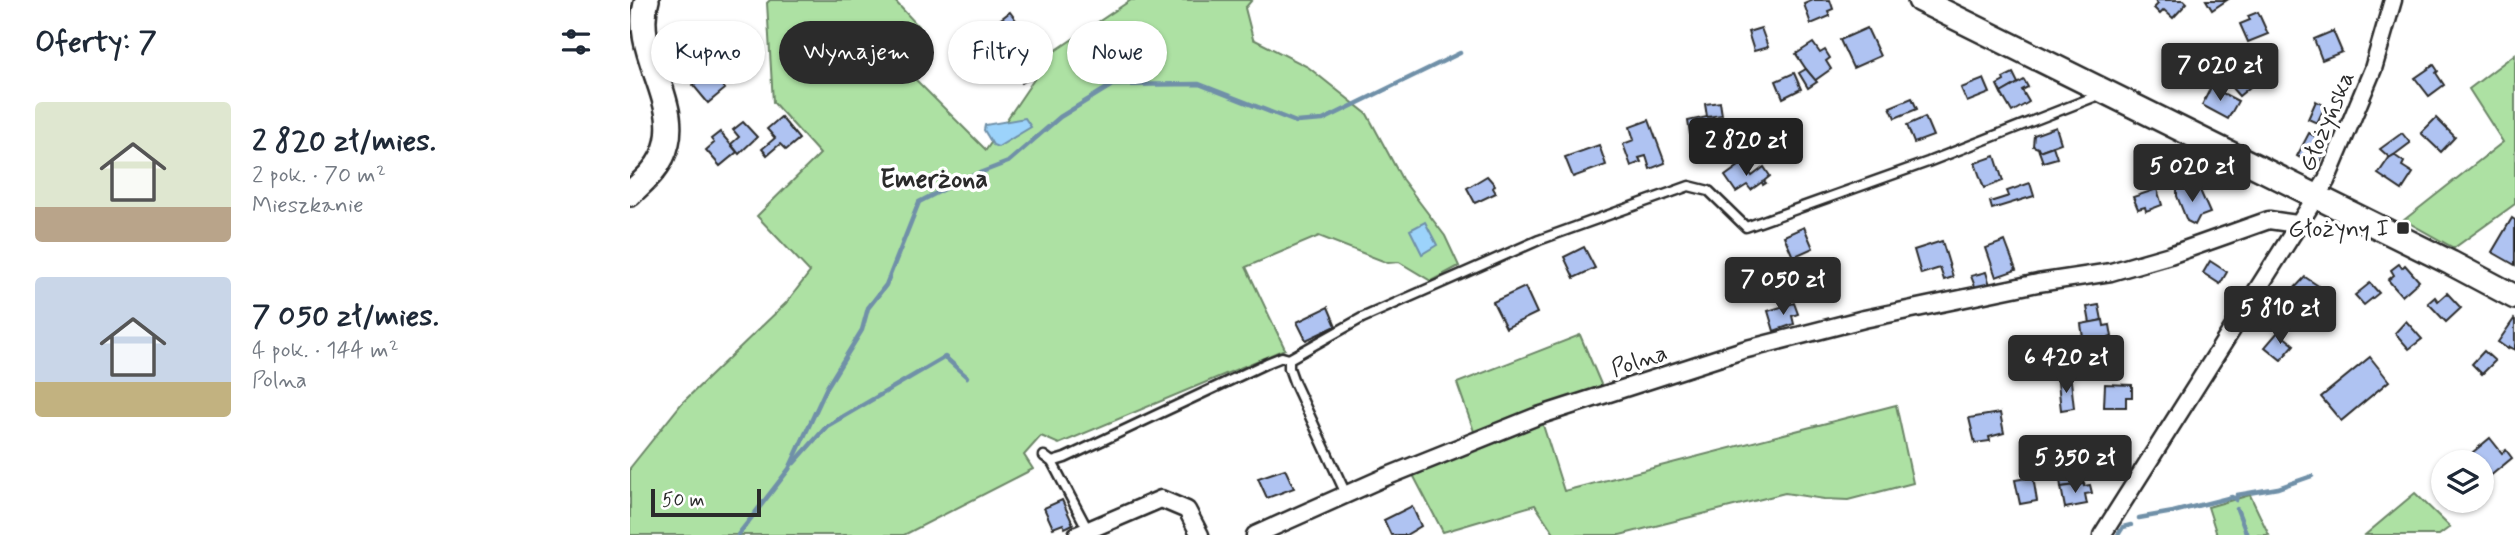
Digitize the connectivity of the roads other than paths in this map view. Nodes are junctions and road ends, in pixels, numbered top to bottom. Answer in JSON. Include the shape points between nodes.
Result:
{"nodes":[{"id":1,"x":647,"y":0,"type":"edge"},
{"id":2,"x":1920,"y":0,"type":"edge"},
{"id":3,"x":2393,"y":0,"type":"edge"},
{"id":4,"x":2105,"y":93,"type":"junction"},
{"id":5,"x":630,"y":194,"type":"edge"},
{"id":6,"x":2317,"y":197,"type":"junction"},
{"id":7,"x":2297,"y":225,"type":"junction"},
{"id":8,"x":2515,"y":297,"type":"edge"},
{"id":9,"x":1289,"y":359,"type":"junction"},
{"id":10,"x":1044,"y":456,"type":"dead end"},
{"id":11,"x":1052,"y":462,"type":"junction"},
{"id":12,"x":1346,"y":495,"type":"junction"},
{"id":13,"x":1082,"y":532,"type":"edge"},
{"id":14,"x":1200,"y":535,"type":"edge"},
{"id":15,"x":1255,"y":535,"type":"edge"},
{"id":16,"x":2102,"y":535,"type":"edge"}],
"edges":[{"from":1,"to":5,"type":"street","via":[[641,30],[664,103],[668,138],[653,172]]},
{"from":2,"to":4,"type":"street"},
{"from":3,"to":6,"type":"street","name":"Głożyńska","via":[[2373,69]]},
{"from":4,"to":6,"type":"street"},
{"from":4,"to":9,"type":"lane","via":[[1746,227],[1709,191],[1689,186],[1539,240],[1362,318]]},
{"from":6,"to":7,"type":"street","name":"Głożyńska"},
{"from":6,"to":8,"type":"street"},
{"from":7,"to":12,"type":"street","name":"Polna","via":[[2269,220],[2110,272],[1864,319],[1743,350],[1535,418]]},
{"from":7,"to":16,"type":"street","name":"Głożyńska"},
{"from":9,"to":11,"type":"lane","via":[[1267,363]]},
{"from":9,"to":12,"type":"lane","via":[[1294,382]]},
{"from":10,"to":11,"type":"lane"},
{"from":11,"to":13,"type":"lane"},
{"from":12,"to":15,"type":"street","name":"Polna"},
{"from":13,"to":14,"type":"street","via":[[1161,499],[1186,510]]}]}
